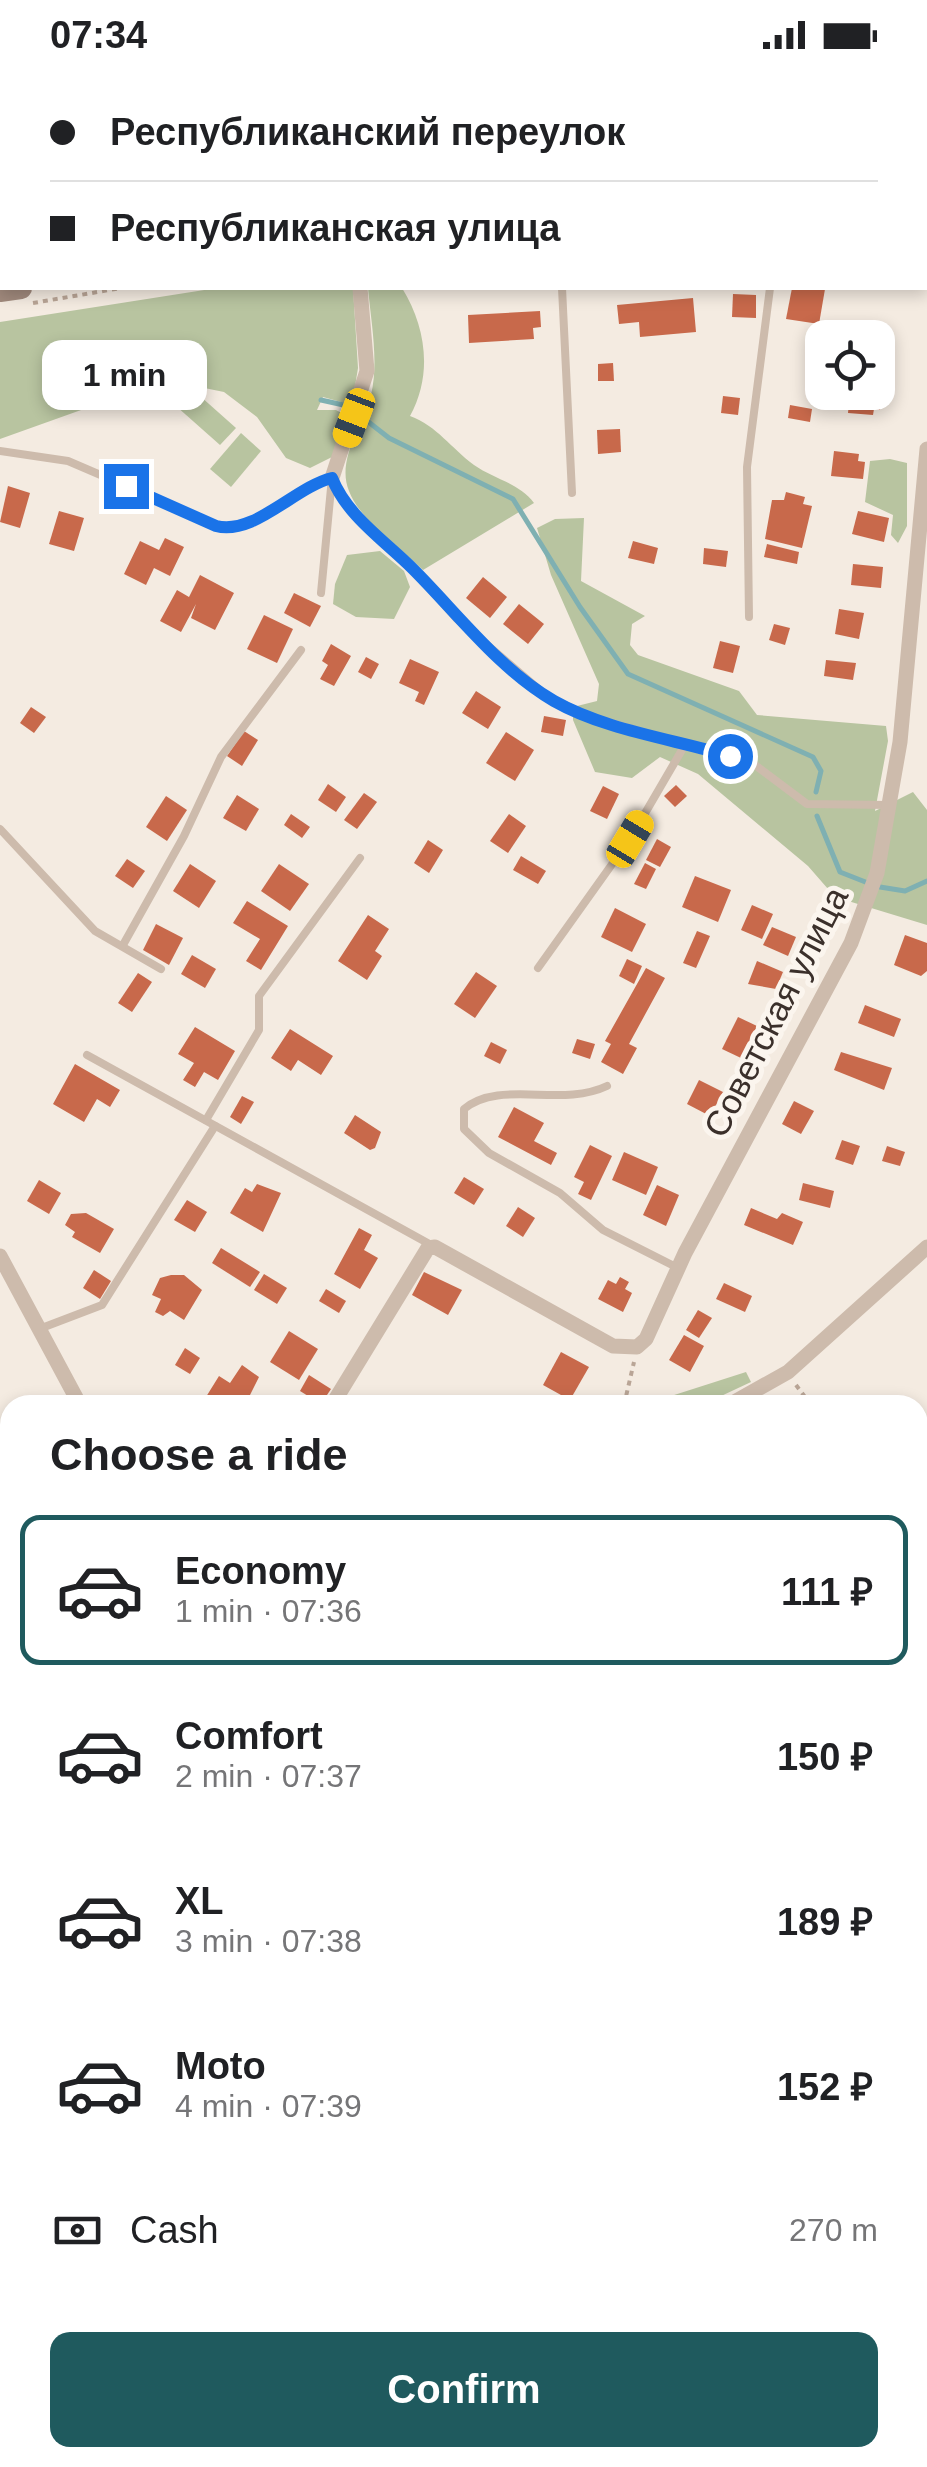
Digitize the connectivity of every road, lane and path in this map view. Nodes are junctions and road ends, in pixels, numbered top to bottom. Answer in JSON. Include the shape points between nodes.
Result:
{"nodes":[{"id":1,"x":97,"y":290,"type":"edge"},
{"id":2,"x":360,"y":290,"type":"edge"},
{"id":3,"x":562,"y":290,"type":"edge"},
{"id":4,"x":770,"y":290,"type":"edge"},
{"id":5,"x":0,"y":291,"type":"edge"},
{"id":6,"x":25,"y":296,"type":"edge"},
{"id":7,"x":927,"y":449,"type":"edge"},
{"id":8,"x":0,"y":451,"type":"edge"},
{"id":9,"x":332,"y":478,"type":"junction"},
{"id":10,"x":572,"y":493,"type":"dead end"},
{"id":11,"x":321,"y":592,"type":"dead end"},
{"id":12,"x":748,"y":617,"type":"dead end"},
{"id":13,"x":300,"y":650,"type":"dead end"},
{"id":14,"x":686,"y":743,"type":"junction"},
{"id":15,"x":892,"y":805,"type":"junction"},
{"id":16,"x":0,"y":829,"type":"edge"},
{"id":17,"x":360,"y":858,"type":"dead end"},
{"id":18,"x":123,"y":945,"type":"junction"},
{"id":19,"x":538,"y":968,"type":"dead end"},
{"id":20,"x":161,"y":969,"type":"dead end"},
{"id":21,"x":87,"y":1055,"type":"dead end"},
{"id":22,"x":607,"y":1086,"type":"dead end"},
{"id":23,"x":206,"y":1120,"type":"junction"},
{"id":24,"x":215,"y":1126,"type":"junction"},
{"id":25,"x":927,"y":1247,"type":"edge"},
{"id":26,"x":431,"y":1248,"type":"junction"},
{"id":27,"x":0,"y":1256,"type":"edge"},
{"id":28,"x":678,"y":1268,"type":"junction"},
{"id":29,"x":39,"y":1329,"type":"junction"},
{"id":30,"x":637,"y":1347,"type":"junction"},
{"id":31,"x":788,"y":1372,"type":"junction"},
{"id":32,"x":75,"y":1395,"type":"edge"},
{"id":33,"x":338,"y":1395,"type":"edge"},
{"id":34,"x":626,"y":1395,"type":"edge"},
{"id":35,"x":748,"y":1395,"type":"edge"},
{"id":36,"x":803,"y":1395,"type":"edge"}],
"edges":[{"from":1,"to":6,"type":"path"},
{"from":2,"to":9,"type":"street","via":[[367,371]]},
{"from":3,"to":10,"type":"lane"},
{"from":4,"to":12,"type":"lane","via":[[746,467]]},
{"from":5,"to":6,"type":"main road"},
{"from":7,"to":15,"type":"street","name":"Советская улица"},
{"from":8,"to":9,"type":"lane","via":[[68,461],[224,528]]},
{"from":9,"to":11,"type":"lane"},
{"from":9,"to":14,"type":"lane","via":[[350,509],[457,619],[549,698]]},
{"from":13,"to":18,"type":"lane","via":[[221,758]]},
{"from":14,"to":15,"type":"lane","via":[[756,765],[808,804]]},
{"from":14,"to":19,"type":"lane","via":[[630,839]]},
{"from":15,"to":28,"type":"street","name":"Советская улица","via":[[878,874],[848,949]]},
{"from":16,"to":18,"type":"lane","via":[[95,931]]},
{"from":17,"to":23,"type":"lane","via":[[259,996],[259,1030]]},
{"from":18,"to":20,"type":"lane"},
{"from":21,"to":23,"type":"lane"},
{"from":22,"to":28,"type":"lane","via":[[582,1095],[486,1095],[464,1109],[464,1129],[488,1153],[560,1194],[603,1230]]},
{"from":23,"to":24,"type":"lane"},
{"from":24,"to":26,"type":"lane"},
{"from":24,"to":29,"type":"lane","via":[[102,1304]]},
{"from":25,"to":31,"type":"street"},
{"from":26,"to":30,"type":"street","via":[[613,1346]]},
{"from":26,"to":33,"type":"street"},
{"from":27,"to":29,"type":"street"},
{"from":28,"to":30,"type":"street","name":"Советская улица"},
{"from":29,"to":32,"type":"street"},
{"from":30,"to":34,"type":"path"},
{"from":31,"to":35,"type":"street"},
{"from":31,"to":36,"type":"path"}]}
